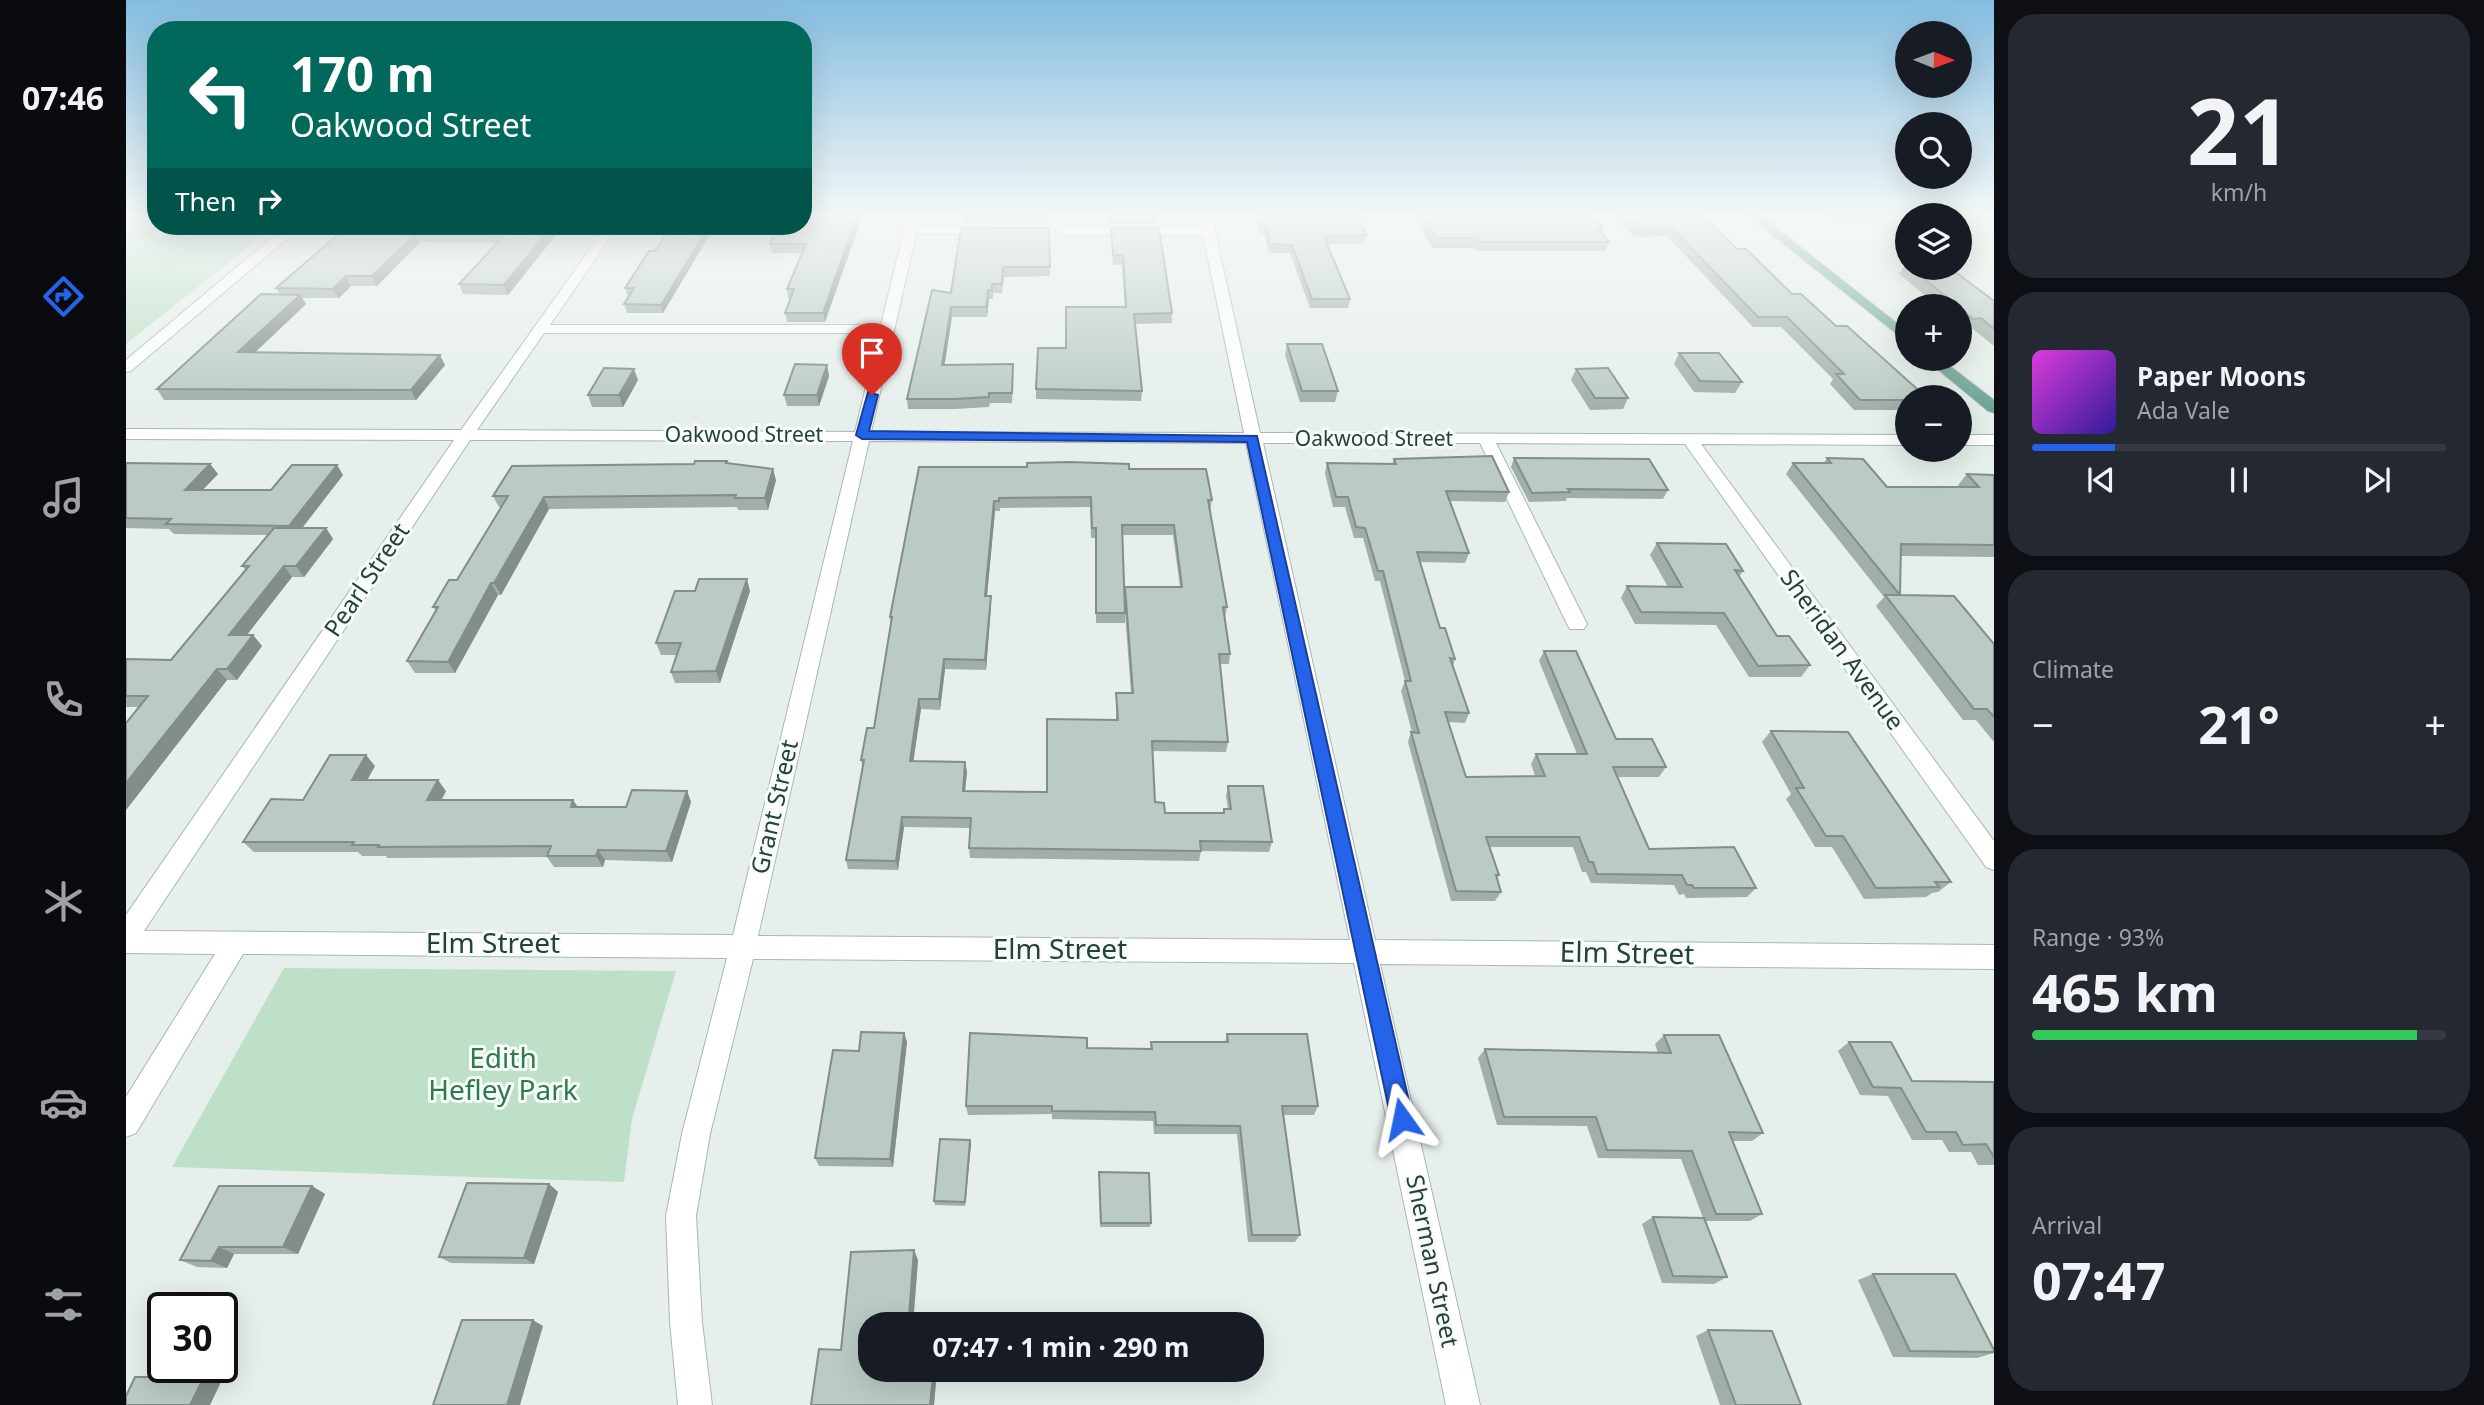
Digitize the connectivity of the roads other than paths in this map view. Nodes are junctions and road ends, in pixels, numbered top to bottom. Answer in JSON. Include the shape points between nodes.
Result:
{"nodes":[{"id":1,"x":231,"y":280,"type":"edge"},
{"id":2,"x":574,"y":280,"type":"edge"},
{"id":3,"x":899,"y":280,"type":"edge"},
{"id":4,"x":1219,"y":280,"type":"edge"},
{"id":5,"x":1834,"y":280,"type":"edge"},
{"id":6,"x":540,"y":329,"type":"junction"},
{"id":7,"x":1895,"y":329,"type":"edge"},
{"id":8,"x":887,"y":330,"type":"junction"},
{"id":9,"x":126,"y":368,"type":"edge"},
{"id":10,"x":1947,"y":371,"type":"edge"},
{"id":11,"x":1994,"y":408,"type":"edge"},
{"id":12,"x":126,"y":434,"type":"edge"},
{"id":13,"x":466,"y":435,"type":"junction"},
{"id":14,"x":862,"y":435,"type":"junction"},
{"id":15,"x":1253,"y":438,"type":"junction"},
{"id":16,"x":1486,"y":439,"type":"junction"},
{"id":17,"x":1690,"y":440,"type":"junction"},
{"id":18,"x":1895,"y":440,"type":"edge"},
{"id":19,"x":1972,"y":440,"type":"edge"},
{"id":20,"x":1994,"y":440,"type":"edge"},
{"id":21,"x":1577,"y":624,"type":"dead end"},
{"id":22,"x":1994,"y":860,"type":"edge"},
{"id":23,"x":126,"y":936,"type":"edge"},
{"id":24,"x":237,"y":941,"type":"junction"},
{"id":25,"x":126,"y":942,"type":"edge"},
{"id":26,"x":743,"y":946,"type":"junction"},
{"id":27,"x":1366,"y":952,"type":"junction"},
{"id":28,"x":1994,"y":957,"type":"edge"},
{"id":29,"x":126,"y":1123,"type":"edge"},
{"id":30,"x":695,"y":1405,"type":"edge"},
{"id":31,"x":1463,"y":1405,"type":"edge"}],
"edges":[{"from":1,"to":9,"type":"street"},
{"from":2,"to":6,"type":"street","name":"Pearl Street"},
{"from":3,"to":8,"type":"street","name":"Grant Street"},
{"from":4,"to":15,"type":"street","name":"Sherman Street"},
{"from":5,"to":7,"type":"main road"},
{"from":6,"to":8,"type":"street"},
{"from":6,"to":13,"type":"street","name":"Pearl Street"},
{"from":8,"to":14,"type":"street","name":"Grant Street"},
{"from":10,"to":11,"type":"main road"},
{"from":12,"to":13,"type":"street","name":"Oakwood Street"},
{"from":13,"to":14,"type":"street","name":"Oakwood Street"},
{"from":13,"to":23,"type":"street","name":"Pearl Street"},
{"from":14,"to":15,"type":"street","name":"Oakwood Street"},
{"from":14,"to":26,"type":"street","name":"Grant Street"},
{"from":15,"to":16,"type":"street","name":"Oakwood Street"},
{"from":15,"to":27,"type":"street","name":"Sherman Street"},
{"from":16,"to":17,"type":"street","name":"Oakwood Street"},
{"from":16,"to":21,"type":"street"},
{"from":17,"to":18,"type":"street","name":"Oakwood Street"},
{"from":17,"to":22,"type":"street","name":"Sheridan Avenue"},
{"from":19,"to":20,"type":"street"},
{"from":24,"to":25,"type":"street","name":"Elm Street"},
{"from":24,"to":26,"type":"street","name":"Elm Street"},
{"from":24,"to":29,"type":"street"},
{"from":26,"to":27,"type":"street","name":"Elm Street"},
{"from":26,"to":30,"type":"street","name":"Grant Street","via":[[696,1134],[681,1216]]},
{"from":27,"to":28,"type":"street","name":"Elm Street"},
{"from":27,"to":31,"type":"street","name":"Sherman Street"}]}
